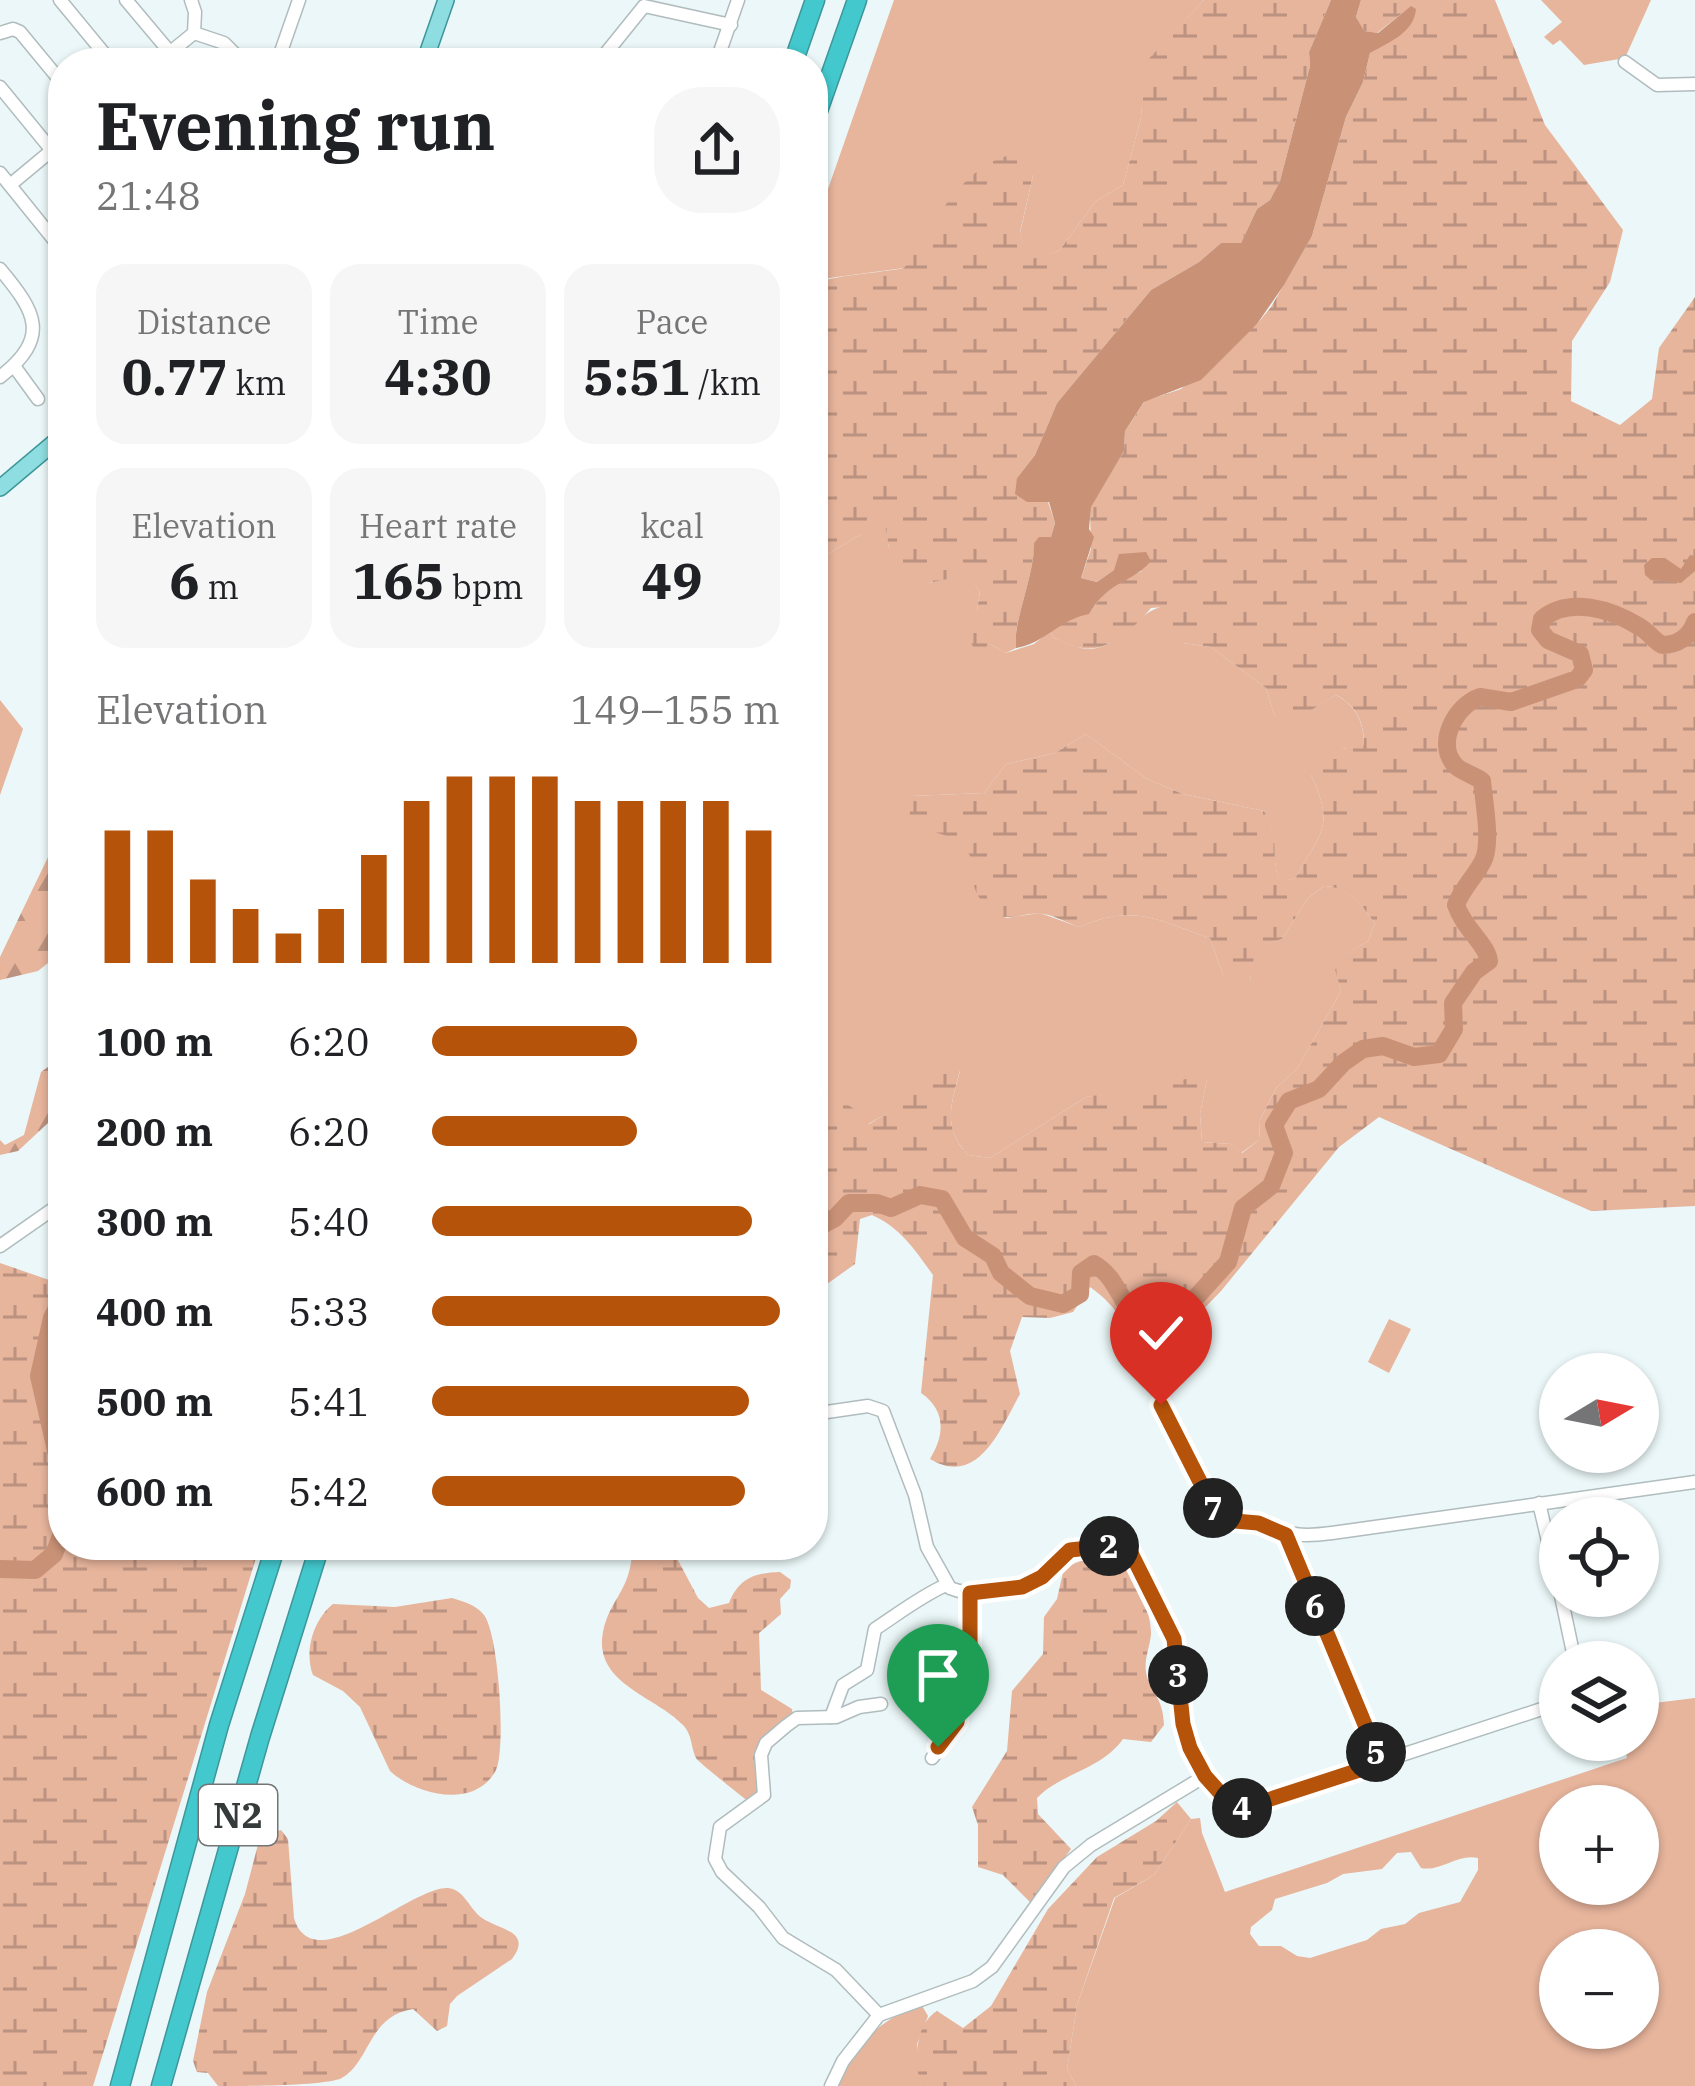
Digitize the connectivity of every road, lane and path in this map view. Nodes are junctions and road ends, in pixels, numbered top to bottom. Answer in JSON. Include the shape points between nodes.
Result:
{"nodes":[{"id":1,"x":60,"y":0,"type":"edge"},
{"id":2,"x":126,"y":0,"type":"edge"},
{"id":3,"x":191,"y":0,"type":"edge"},
{"id":4,"x":299,"y":0,"type":"edge"},
{"id":5,"x":446,"y":0,"type":"edge"},
{"id":6,"x":738,"y":0,"type":"edge"},
{"id":7,"x":815,"y":0,"type":"edge"},
{"id":8,"x":857,"y":0,"type":"edge"},
{"id":9,"x":645,"y":3,"type":"edge"},
{"id":10,"x":730,"y":25,"type":"junction"},
{"id":11,"x":0,"y":33,"type":"edge"},
{"id":12,"x":194,"y":33,"type":"junction"},
{"id":13,"x":100,"y":48,"type":"edge"},
{"id":14,"x":166,"y":48,"type":"edge"},
{"id":15,"x":182,"y":48,"type":"edge"},
{"id":16,"x":229,"y":48,"type":"edge"},
{"id":17,"x":282,"y":48,"type":"edge"},
{"id":18,"x":429,"y":48,"type":"edge"},
{"id":19,"x":610,"y":48,"type":"edge"},
{"id":20,"x":722,"y":48,"type":"edge"},
{"id":21,"x":798,"y":48,"type":"edge"},
{"id":22,"x":1624,"y":62,"type":"dead end"},
{"id":23,"x":48,"y":66,"type":"edge"},
{"id":24,"x":828,"y":82,"type":"edge"},
{"id":25,"x":1695,"y":84,"type":"edge"},
{"id":26,"x":0,"y":87,"type":"edge"},
{"id":27,"x":48,"y":137,"type":"edge"},
{"id":28,"x":48,"y":153,"type":"edge"},
{"id":29,"x":0,"y":173,"type":"edge"},
{"id":30,"x":10,"y":185,"type":"junction"},
{"id":31,"x":48,"y":232,"type":"edge"},
{"id":32,"x":0,"y":269,"type":"edge"},
{"id":33,"x":14,"y":366,"type":"junction"},
{"id":34,"x":0,"y":377,"type":"edge"},
{"id":35,"x":38,"y":399,"type":"dead end"},
{"id":36,"x":48,"y":448,"type":"edge"},
{"id":37,"x":0,"y":488,"type":"edge"},
{"id":38,"x":48,"y":1212,"type":"edge"},
{"id":39,"x":0,"y":1246,"type":"edge"},
{"id":40,"x":1161,"y":1405,"type":"dead end"},
{"id":41,"x":828,"y":1412,"type":"edge"},
{"id":42,"x":1695,"y":1482,"type":"edge"},
{"id":43,"x":1578,"y":1497,"type":"edge"},
{"id":44,"x":1539,"y":1502,"type":"edge"},
{"id":45,"x":1286,"y":1535,"type":"junction"},
{"id":46,"x":272,"y":1560,"type":"edge"},
{"id":47,"x":315,"y":1560,"type":"edge"},
{"id":48,"x":946,"y":1585,"type":"junction"},
{"id":49,"x":970,"y":1593,"type":"junction"},
{"id":50,"x":881,"y":1704,"type":"dead end"},
{"id":51,"x":1539,"y":1710,"type":"edge"},
{"id":52,"x":831,"y":1717,"type":"junction"},
{"id":53,"x":932,"y":1758,"type":"dead end"},
{"id":54,"x":1381,"y":1763,"type":"junction"},
{"id":55,"x":1205,"y":1776,"type":"junction"},
{"id":56,"x":879,"y":2015,"type":"junction"},
{"id":57,"x":120,"y":2086,"type":"edge"},
{"id":58,"x":161,"y":2086,"type":"edge"},
{"id":59,"x":831,"y":2086,"type":"edge"}],
"edges":[{"from":1,"to":13,"type":"street"},
{"from":2,"to":14,"type":"street"},
{"from":3,"to":12,"type":"street"},
{"from":4,"to":17,"type":"street"},
{"from":5,"to":18,"type":"main road"},
{"from":6,"to":10,"type":"street"},
{"from":7,"to":21,"type":"highway"},
{"from":8,"to":24,"type":"highway"},
{"from":9,"to":10,"type":"street"},
{"from":9,"to":19,"type":"street"},
{"from":10,"to":20,"type":"street"},
{"from":11,"to":23,"type":"street","via":[[20,32]]},
{"from":12,"to":15,"type":"street"},
{"from":12,"to":16,"type":"street"},
{"from":22,"to":25,"type":"street","via":[[1657,85]]},
{"from":26,"to":27,"type":"street"},
{"from":28,"to":30,"type":"street"},
{"from":29,"to":30,"type":"street"},
{"from":30,"to":31,"type":"street"},
{"from":32,"to":33,"type":"street","via":[[34,321],[30,347]]},
{"from":33,"to":34,"type":"street"},
{"from":33,"to":35,"type":"street"},
{"from":36,"to":37,"type":"main road"},
{"from":38,"to":39,"type":"street"},
{"from":40,"to":45,"type":"street","via":[[1217,1515]]},
{"from":41,"to":48,"type":"street","via":[[883,1411]]},
{"from":42,"to":43,"type":"street"},
{"from":44,"to":45,"type":"street"},
{"from":45,"to":54,"type":"street"},
{"from":46,"to":57,"type":"highway","number":"N2"},
{"from":47,"to":58,"type":"highway","number":"N2"},
{"from":48,"to":49,"type":"street"},
{"from":48,"to":52,"type":"street","via":[[875,1629],[867,1670],[843,1685]]},
{"from":49,"to":53,"type":"street","via":[[970,1666],[959,1715]]},
{"from":49,"to":55,"type":"street","via":[[1022,1587],[1070,1550],[1129,1549],[1174,1639],[1183,1724]]},
{"from":50,"to":52,"type":"street"},
{"from":51,"to":54,"type":"street"},
{"from":52,"to":56,"type":"street","via":[[797,1718],[766,1743],[759,1767],[764,1795],[720,1827],[715,1859],[783,1938],[836,1970]]},
{"from":54,"to":55,"type":"street","via":[[1243,1808]]},
{"from":55,"to":56,"type":"street","via":[[1064,1867],[992,1967],[973,1981]]},
{"from":56,"to":59,"type":"street"}]}
